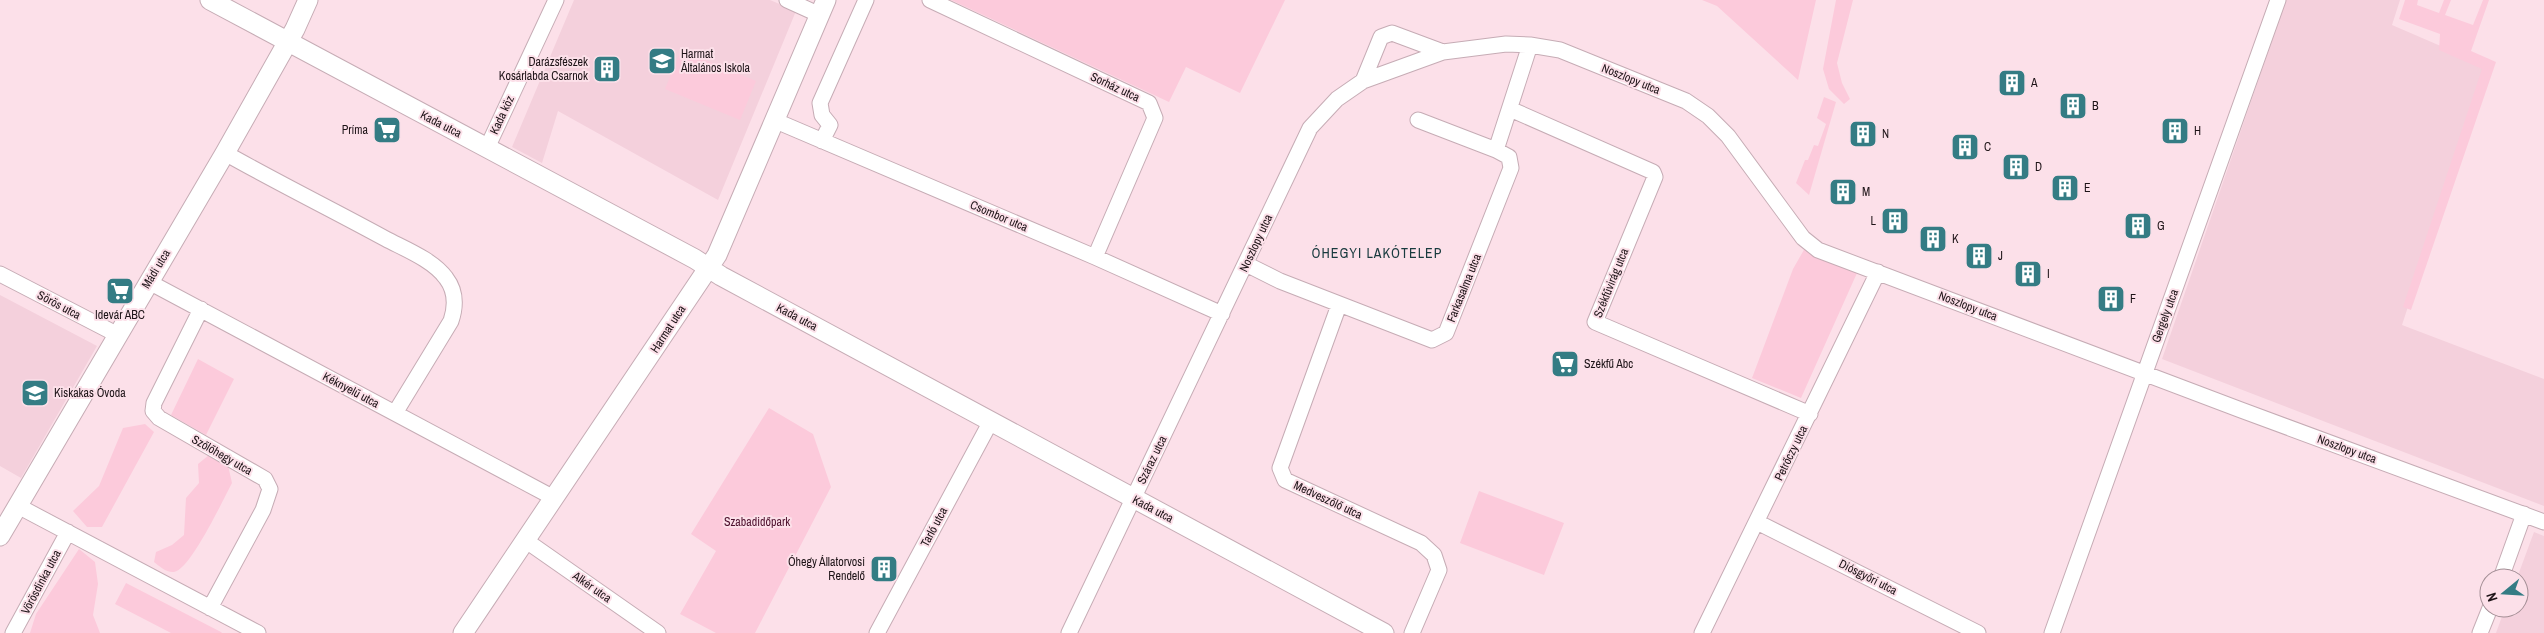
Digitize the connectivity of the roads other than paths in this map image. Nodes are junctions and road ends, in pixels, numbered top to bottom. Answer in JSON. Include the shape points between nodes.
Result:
{"nodes":[{"id":1,"x":210,"y":0,"type":"edge"},
{"id":2,"x":308,"y":0,"type":"edge"},
{"id":3,"x":556,"y":0,"type":"edge"},
{"id":4,"x":787,"y":0,"type":"edge"},
{"id":5,"x":866,"y":0,"type":"edge"},
{"id":6,"x":930,"y":0,"type":"edge"},
{"id":7,"x":2278,"y":0,"type":"edge"},
{"id":8,"x":823,"y":7,"type":"edge"},
{"id":9,"x":288,"y":42,"type":"junction"},
{"id":10,"x":1530,"y":45,"type":"junction"},
{"id":11,"x":1443,"y":52,"type":"junction"},
{"id":12,"x":1363,"y":81,"type":"junction"},
{"id":13,"x":1510,"y":109,"type":"junction"},
{"id":14,"x":1418,"y":120,"type":"dead end"},
{"id":15,"x":776,"y":121,"type":"junction"},
{"id":16,"x":822,"y":140,"type":"junction"},
{"id":17,"x":486,"y":148,"type":"junction"},
{"id":18,"x":1496,"y":150,"type":"junction"},
{"id":19,"x":226,"y":152,"type":"junction"},
{"id":20,"x":1095,"y":257,"type":"junction"},
{"id":21,"x":1246,"y":264,"type":"junction"},
{"id":22,"x":708,"y":268,"type":"junction"},
{"id":23,"x":1878,"y":272,"type":"junction"},
{"id":24,"x":0,"y":274,"type":"edge"},
{"id":25,"x":149,"y":282,"type":"junction"},
{"id":26,"x":1339,"y":305,"type":"junction"},
{"id":27,"x":201,"y":309,"type":"junction"},
{"id":28,"x":1222,"y":314,"type":"junction"},
{"id":29,"x":118,"y":335,"type":"junction"},
{"id":30,"x":2144,"y":372,"type":"junction"},
{"id":31,"x":395,"y":413,"type":"junction"},
{"id":32,"x":1810,"y":414,"type":"junction"},
{"id":33,"x":991,"y":422,"type":"junction"},
{"id":34,"x":554,"y":498,"type":"junction"},
{"id":35,"x":1133,"y":498,"type":"junction"},
{"id":36,"x":18,"y":506,"type":"junction"},
{"id":37,"x":2524,"y":514,"type":"junction"},
{"id":38,"x":1757,"y":522,"type":"junction"},
{"id":39,"x":2544,"y":522,"type":"edge"},
{"id":40,"x":68,"y":532,"type":"junction"},
{"id":41,"x":0,"y":536,"type":"edge"},
{"id":42,"x":525,"y":540,"type":"junction"},
{"id":43,"x":2505,"y":568,"type":"edge"},
{"id":44,"x":210,"y":608,"type":"junction"},
{"id":45,"x":2486,"y":618,"type":"edge"},
{"id":46,"x":13,"y":633,"type":"edge"},
{"id":47,"x":258,"y":633,"type":"edge"},
{"id":48,"x":463,"y":633,"type":"edge"},
{"id":49,"x":656,"y":633,"type":"edge"},
{"id":50,"x":877,"y":633,"type":"edge"},
{"id":51,"x":1069,"y":633,"type":"edge"},
{"id":52,"x":1384,"y":633,"type":"edge"},
{"id":53,"x":1412,"y":633,"type":"edge"},
{"id":54,"x":1702,"y":633,"type":"edge"},
{"id":55,"x":1978,"y":633,"type":"edge"},
{"id":56,"x":2052,"y":633,"type":"edge"},
{"id":57,"x":2480,"y":633,"type":"edge"}],
"edges":[{"from":1,"to":9,"type":"street","name":"Kada utca"},
{"from":2,"to":9,"type":"street","name":"Mádi utca"},
{"from":3,"to":17,"type":"street","name":"Kada köz"},
{"from":4,"to":8,"type":"street"},
{"from":5,"to":16,"type":"street","via":[[820,102],[822,115],[830,125]]},
{"from":6,"to":20,"type":"street","name":"Sorház utca","via":[[1149,103],[1155,118]]},
{"from":7,"to":30,"type":"street","name":"Gergely utca"},
{"from":8,"to":15,"type":"street","name":"Harmat utca"},
{"from":9,"to":17,"type":"street","name":"Kada utca"},
{"from":9,"to":19,"type":"street","name":"Mádi utca"},
{"from":10,"to":11,"type":"street","name":"Noszlopy utca","via":[[1506,44]]},
{"from":10,"to":13,"type":"street"},
{"from":10,"to":23,"type":"street","name":"Noszlopy utca","via":[[1560,50],[1686,101],[1708,116],[1728,136],[1803,238],[1818,250]]},
{"from":11,"to":12,"type":"street","name":"Noszlopy utca"},
{"from":11,"to":12,"type":"street","name":"Noszlopy utca","via":[[1392,33],[1381,38]]},
{"from":12,"to":21,"type":"street","name":"Noszlopy utca","via":[[1337,98],[1310,128]]},
{"from":13,"to":18,"type":"street"},
{"from":13,"to":32,"type":"street","name":"Székfűvirág utca","via":[[1653,172],[1655,177],[1595,322]]},
{"from":14,"to":18,"type":"street"},
{"from":15,"to":16,"type":"street","name":"Csombor utca"},
{"from":15,"to":22,"type":"street","name":"Harmat utca","via":[[717,255]]},
{"from":16,"to":20,"type":"street","name":"Csombor utca"},
{"from":17,"to":22,"type":"street","name":"Kada utca"},
{"from":18,"to":26,"type":"street","name":"Farkasalma utca","via":[[1509,156],[1512,168],[1446,333],[1432,340]]},
{"from":19,"to":25,"type":"street","name":"Mádi utca"},
{"from":19,"to":31,"type":"street","via":[[402,248],[440,270],[447,279],[453,290],[455,307],[451,321]]},
{"from":20,"to":28,"type":"street","name":"Csombor utca"},
{"from":21,"to":26,"type":"street","name":"Farkasalma utca"},
{"from":21,"to":28,"type":"street","name":"Noszlopy utca"},
{"from":22,"to":33,"type":"street","name":"Kada utca"},
{"from":22,"to":34,"type":"street","name":"Harmat utca"},
{"from":23,"to":30,"type":"street","name":"Noszlopy utca"},
{"from":23,"to":32,"type":"street","name":"Petrőczy utca"},
{"from":24,"to":29,"type":"street","name":"Sörös utca"},
{"from":25,"to":27,"type":"street","name":"Kéknyelű utca"},
{"from":25,"to":29,"type":"street","name":"Mádi utca"},
{"from":26,"to":53,"type":"street","name":"Medveszőlő utca","via":[[1280,468],[1285,480],[1421,543],[1434,555],[1439,570]]},
{"from":27,"to":31,"type":"street","name":"Kéknyelű utca"},
{"from":27,"to":44,"type":"street","name":"Szőlőhegy utca","via":[[154,403],[153,411],[159,418],[264,479],[270,489],[263,510]]},
{"from":28,"to":35,"type":"street","name":"Száraz utca"},
{"from":29,"to":36,"type":"street","name":"Mádi utca"},
{"from":30,"to":37,"type":"street","name":"Noszlopy utca"},
{"from":30,"to":56,"type":"street","name":"Gergely utca"},
{"from":31,"to":34,"type":"street","name":"Kéknyelű utca"},
{"from":32,"to":38,"type":"street","name":"Petrőczy utca"},
{"from":33,"to":35,"type":"street","name":"Kada utca"},
{"from":33,"to":50,"type":"street","name":"Tarló utca"},
{"from":34,"to":42,"type":"street","name":"Harmat utca"},
{"from":35,"to":51,"type":"street","name":"Száraz utca"},
{"from":35,"to":52,"type":"street","name":"Kada utca"},
{"from":36,"to":40,"type":"street"},
{"from":36,"to":41,"type":"street","name":"Mádi utca"},
{"from":37,"to":39,"type":"street","name":"Noszlopy utca"},
{"from":37,"to":43,"type":"street"},
{"from":38,"to":54,"type":"street","name":"Petrőczy utca"},
{"from":38,"to":55,"type":"street","name":"Diósgyőri utca"},
{"from":40,"to":44,"type":"street"},
{"from":40,"to":46,"type":"street","name":"Vörösdinka utca"},
{"from":42,"to":48,"type":"street","name":"Harmat utca"},
{"from":42,"to":49,"type":"street","name":"Alkér utca"},
{"from":44,"to":47,"type":"street"},
{"from":45,"to":57,"type":"street"}]}
